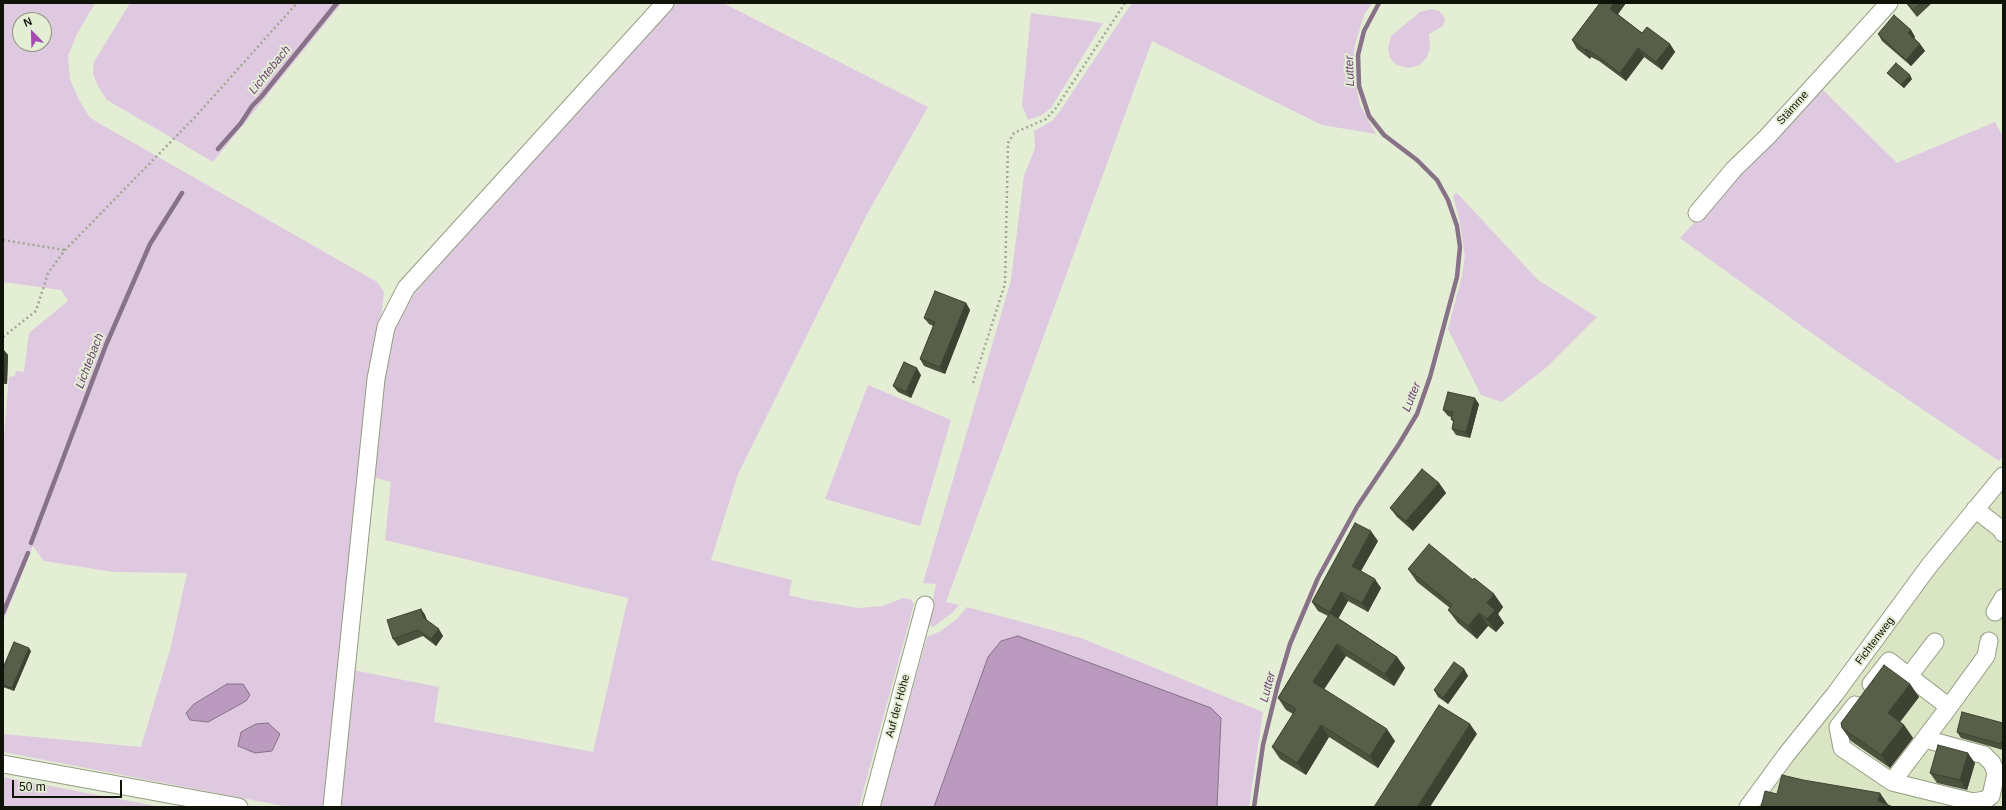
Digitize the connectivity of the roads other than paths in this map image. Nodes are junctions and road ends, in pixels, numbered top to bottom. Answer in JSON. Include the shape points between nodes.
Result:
{"nodes":[{"id":1,"x":665,"y":3,"type":"edge"},
{"id":2,"x":1889,"y":3,"type":"edge"},
{"id":3,"x":1696,"y":213,"type":"dead end"},
{"id":4,"x":2003,"y":476,"type":"edge"},
{"id":5,"x":1975,"y":509,"type":"junction"},
{"id":6,"x":2003,"y":533,"type":"edge"},
{"id":7,"x":925,"y":605,"type":"dead end"},
{"id":8,"x":1989,"y":641,"type":"dead end"},
{"id":9,"x":1935,"y":642,"type":"dead end"},
{"id":10,"x":1909,"y":676,"type":"junction"},
{"id":11,"x":1835,"y":694,"type":"junction"},
{"id":12,"x":1853,"y":707,"type":"junction"},
{"id":13,"x":1950,"y":707,"type":"junction"},
{"id":14,"x":1925,"y":739,"type":"junction"},
{"id":15,"x":3,"y":764,"type":"edge"},
{"id":16,"x":1892,"y":782,"type":"junction"},
{"id":17,"x":239,"y":807,"type":"edge"},
{"id":18,"x":332,"y":807,"type":"edge"},
{"id":19,"x":871,"y":807,"type":"edge"},
{"id":20,"x":1748,"y":807,"type":"edge"}],
"edges":[{"from":1,"to":18,"type":"street","via":[[406,288],[386,327],[376,378]]},
{"from":2,"to":3,"type":"street","name":"Stämme"},
{"from":4,"to":5,"type":"street","name":"Fichtenweg"},
{"from":5,"to":6,"type":"street"},
{"from":5,"to":11,"type":"street","name":"Fichtenweg","via":[[1929,566]]},
{"from":7,"to":19,"type":"street","name":"Auf der Höhe"},
{"from":8,"to":13,"type":"street","via":[[1986,656]]},
{"from":9,"to":10,"type":"street"},
{"from":10,"to":12,"type":"street","via":[[1889,661]]},
{"from":10,"to":13,"type":"street"},
{"from":11,"to":12,"type":"street"},
{"from":11,"to":20,"type":"street","name":"Fichtenweg"},
{"from":12,"to":16,"type":"street","via":[[1838,727],[1842,748]]},
{"from":13,"to":14,"type":"street"},
{"from":14,"to":16,"type":"street"},
{"from":14,"to":16,"type":"street","via":[[1984,755],[1992,763],[1996,773],[1991,796],[1973,802]]},
{"from":15,"to":17,"type":"street"}]}
